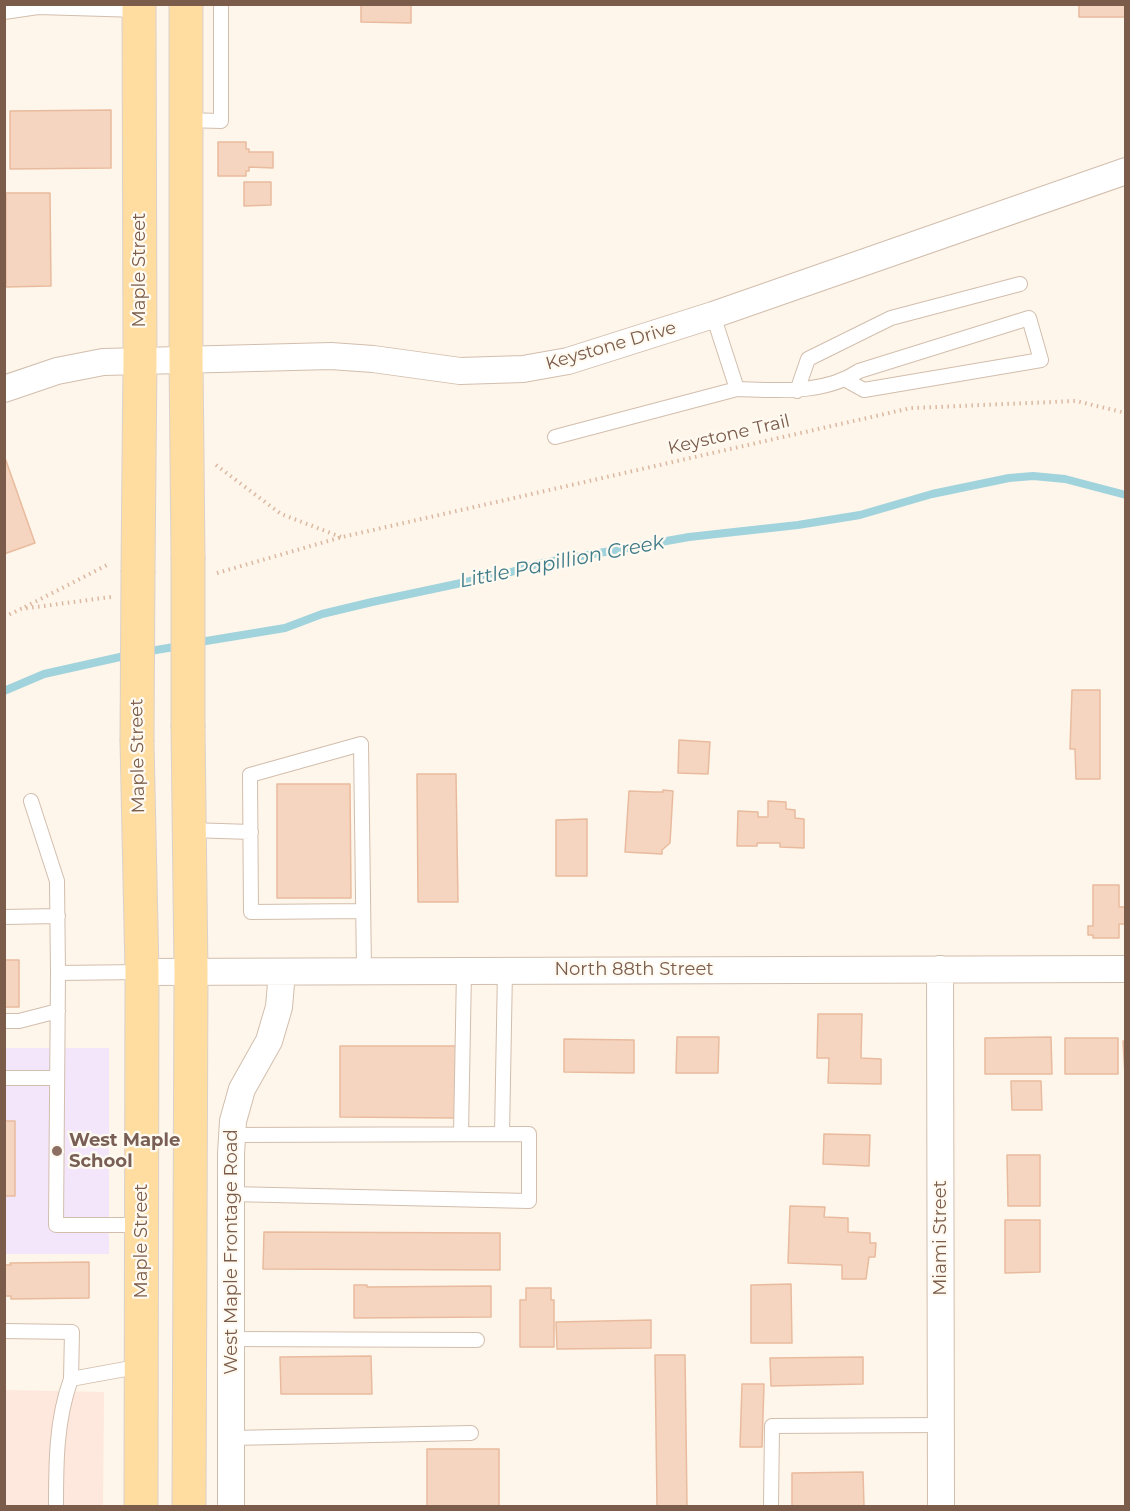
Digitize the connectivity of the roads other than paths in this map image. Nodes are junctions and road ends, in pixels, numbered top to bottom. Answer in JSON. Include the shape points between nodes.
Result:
{"nodes":[{"id":1,"x":186,"y":4,"type":"edge"},
{"id":2,"x":221,"y":4,"type":"edge"},
{"id":3,"x":139,"y":7,"type":"edge"},
{"id":4,"x":4,"y":12,"type":"edge"},
{"id":5,"x":186,"y":120,"type":"junction"},
{"id":6,"x":1125,"y":171,"type":"edge"},
{"id":7,"x":1020,"y":284,"type":"dead end"},
{"id":8,"x":713,"y":315,"type":"junction"},
{"id":9,"x":186,"y":358,"type":"junction"},
{"id":10,"x":140,"y":360,"type":"junction"},
{"id":11,"x":846,"y":380,"type":"junction"},
{"id":12,"x":4,"y":389,"type":"edge"},
{"id":13,"x":737,"y":389,"type":"junction"},
{"id":14,"x":797,"y":391,"type":"junction"},
{"id":15,"x":555,"y":437,"type":"dead end"},
{"id":16,"x":31,"y":801,"type":"dead end"},
{"id":17,"x":190,"y":830,"type":"junction"},
{"id":18,"x":251,"y":832,"type":"junction"},
{"id":19,"x":362,"y":911,"type":"junction"},
{"id":20,"x":58,"y":916,"type":"junction"},
{"id":21,"x":4,"y":917,"type":"edge"},
{"id":22,"x":940,"y":969,"type":"junction"},
{"id":23,"x":1125,"y":969,"type":"edge"},
{"id":24,"x":464,"y":970,"type":"junction"},
{"id":25,"x":505,"y":970,"type":"junction"},
{"id":26,"x":363,"y":971,"type":"junction"},
{"id":27,"x":142,"y":972,"type":"junction"},
{"id":28,"x":191,"y":972,"type":"junction"},
{"id":29,"x":282,"y":972,"type":"junction"},
{"id":30,"x":58,"y":973,"type":"junction"},
{"id":31,"x":58,"y":1011,"type":"junction"},
{"id":32,"x":4,"y":1021,"type":"edge"},
{"id":33,"x":4,"y":1078,"type":"edge"},
{"id":34,"x":57,"y":1078,"type":"junction"},
{"id":35,"x":461,"y":1134,"type":"junction"},
{"id":36,"x":502,"y":1134,"type":"junction"},
{"id":37,"x":232,"y":1136,"type":"junction"},
{"id":38,"x":231,"y":1194,"type":"junction"},
{"id":39,"x":142,"y":1225,"type":"junction"},
{"id":40,"x":4,"y":1331,"type":"edge"},
{"id":41,"x":231,"y":1339,"type":"junction"},
{"id":42,"x":477,"y":1340,"type":"dead end"},
{"id":43,"x":142,"y":1366,"type":"junction"},
{"id":44,"x":70,"y":1379,"type":"junction"},
{"id":45,"x":941,"y":1425,"type":"junction"},
{"id":46,"x":471,"y":1432,"type":"dead end"},
{"id":47,"x":231,"y":1438,"type":"junction"},
{"id":48,"x":56,"y":1506,"type":"edge"},
{"id":49,"x":141,"y":1506,"type":"edge"},
{"id":50,"x":189,"y":1506,"type":"edge"},
{"id":51,"x":231,"y":1506,"type":"edge"},
{"id":52,"x":771,"y":1506,"type":"edge"},
{"id":53,"x":941,"y":1506,"type":"edge"}],
"edges":[{"from":1,"to":5,"type":"main road"},
{"from":2,"to":5,"type":"lane","via":[[221,121]]},
{"from":3,"to":4,"type":"lane","via":[[39,7]]},
{"from":3,"to":10,"type":"main road","name":"Maple Street"},
{"from":5,"to":9,"type":"main road"},
{"from":6,"to":8,"type":"street","name":"Keystone Drive"},
{"from":7,"to":14,"type":"lane","via":[[891,318],[808,359]]},
{"from":8,"to":9,"type":"street","name":"Keystone Drive","via":[[590,356],[523,369],[460,371],[331,356]]},
{"from":8,"to":13,"type":"lane"},
{"from":9,"to":10,"type":"street","name":"Keystone Drive"},
{"from":9,"to":17,"type":"main road","bridge":true},
{"from":10,"to":12,"type":"street","name":"Keystone Drive","via":[[79,365]]},
{"from":10,"to":27,"type":"main road","name":"Maple Street","bridge":true,"via":[[126,566],[137,742]]},
{"from":11,"to":11,"type":"lane","via":[[859,371],[1029,318],[1041,360],[864,390]]},
{"from":11,"to":14,"type":"lane"},
{"from":13,"to":14,"type":"lane"},
{"from":13,"to":15,"type":"lane"},
{"from":16,"to":20,"type":"lane","via":[[57,881]]},
{"from":17,"to":18,"type":"lane"},
{"from":17,"to":28,"type":"main road"},
{"from":18,"to":19,"type":"lane","via":[[251,912]]},
{"from":18,"to":19,"type":"lane","via":[[250,775],[360,744]]},
{"from":19,"to":26,"type":"lane"},
{"from":20,"to":21,"type":"lane"},
{"from":20,"to":30,"type":"lane"},
{"from":22,"to":23,"type":"street","name":"North 88th Street"},
{"from":22,"to":25,"type":"street","name":"North 88th Street"},
{"from":22,"to":45,"type":"street","name":"Miami Street"},
{"from":24,"to":25,"type":"street","name":"North 88th Street"},
{"from":24,"to":26,"type":"street","name":"North 88th Street"},
{"from":24,"to":35,"type":"lane"},
{"from":25,"to":36,"type":"lane"},
{"from":26,"to":29,"type":"street","name":"North 88th Street"},
{"from":27,"to":28,"type":"street","name":"North 88th Street"},
{"from":27,"to":30,"type":"lane"},
{"from":27,"to":39,"type":"main road","name":"Maple Street"},
{"from":28,"to":29,"type":"street","name":"North 88th Street"},
{"from":28,"to":50,"type":"main road"},
{"from":29,"to":37,"type":"street","name":"West Maple Frontage Road","via":[[279,1007],[269,1041],[242,1089]]},
{"from":30,"to":31,"type":"lane"},
{"from":31,"to":32,"type":"lane"},
{"from":31,"to":34,"type":"lane"},
{"from":33,"to":34,"type":"lane"},
{"from":34,"to":39,"type":"lane","via":[[56,1225]]},
{"from":35,"to":36,"type":"lane"},
{"from":35,"to":37,"type":"lane"},
{"from":36,"to":38,"type":"lane","via":[[529,1134],[529,1201]]},
{"from":37,"to":38,"type":"street","name":"West Maple Frontage Road"},
{"from":38,"to":41,"type":"street","name":"West Maple Frontage Road"},
{"from":39,"to":43,"type":"main road","name":"Maple Street"},
{"from":40,"to":44,"type":"lane","via":[[72,1332]]},
{"from":41,"to":42,"type":"lane"},
{"from":41,"to":47,"type":"street","name":"West Maple Frontage Road"},
{"from":43,"to":44,"type":"lane"},
{"from":43,"to":49,"type":"main road","name":"Maple Street"},
{"from":44,"to":48,"type":"lane","via":[[62,1404]]},
{"from":45,"to":52,"type":"lane","via":[[772,1426]]},
{"from":45,"to":53,"type":"street","name":"Miami Street"},
{"from":46,"to":47,"type":"lane"},
{"from":47,"to":51,"type":"street","name":"West Maple Frontage Road"}]}
